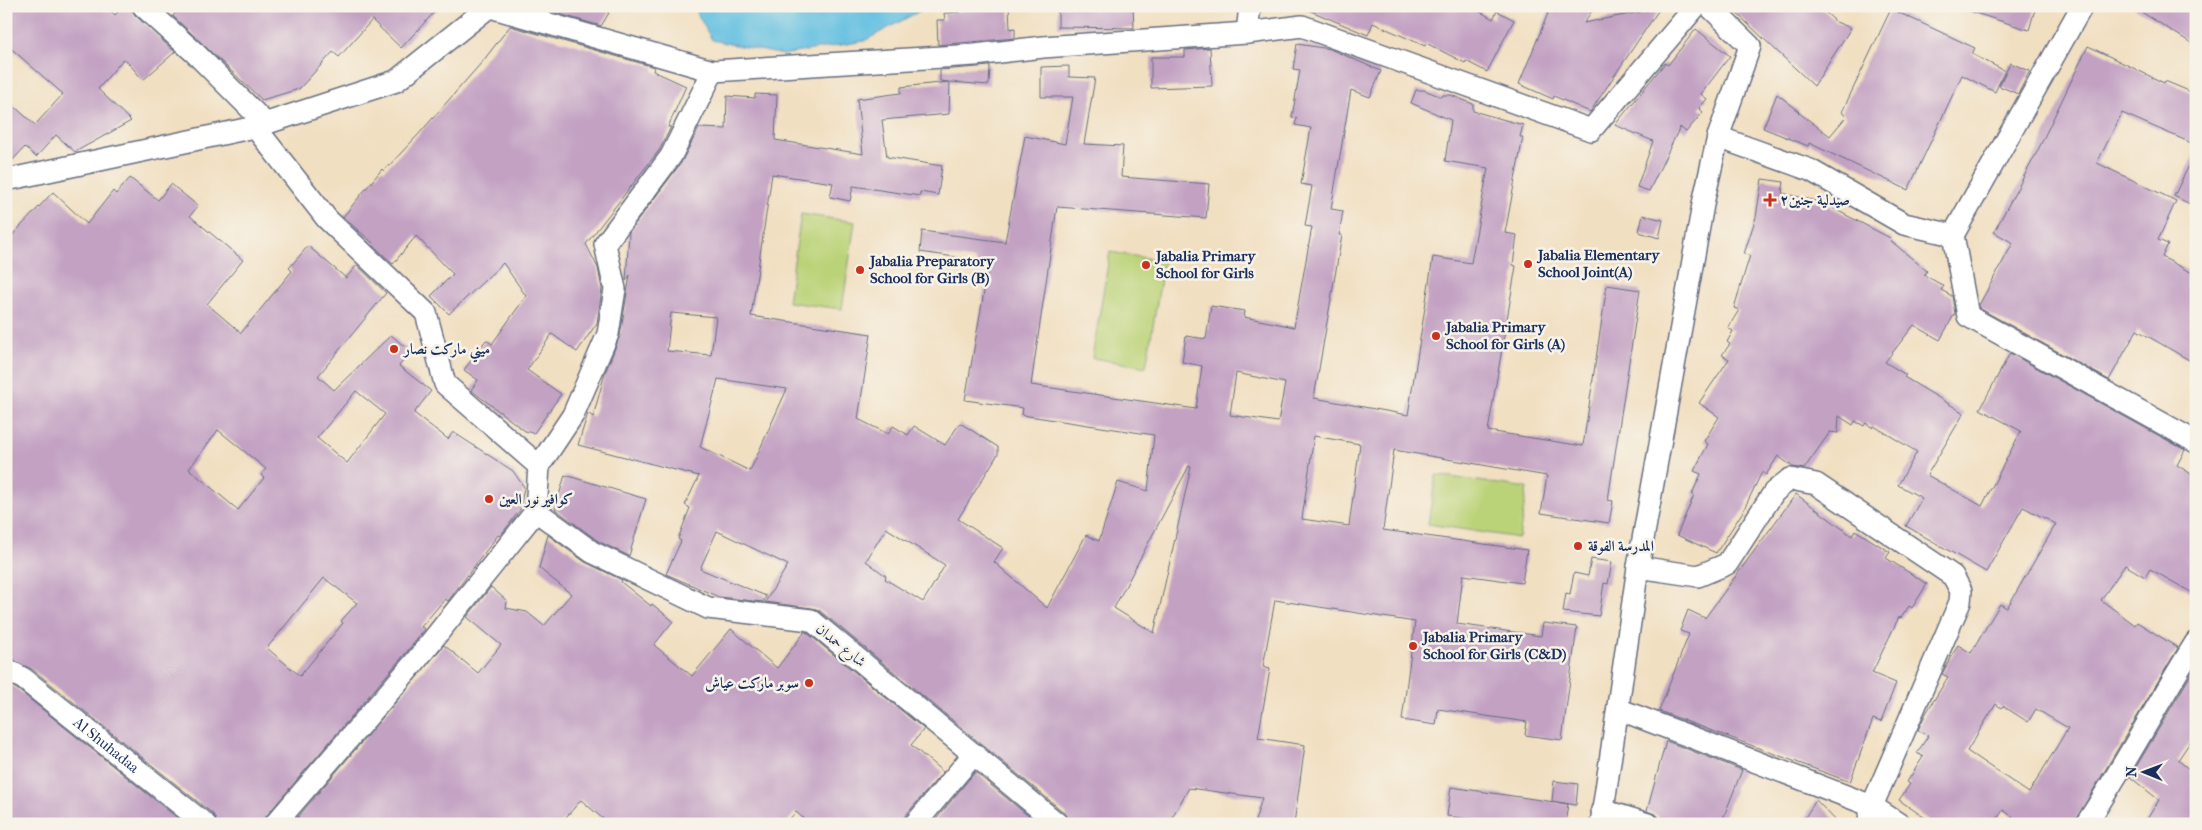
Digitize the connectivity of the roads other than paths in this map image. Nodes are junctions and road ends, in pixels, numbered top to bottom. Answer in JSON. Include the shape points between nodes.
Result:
{"nodes":[{"id":1,"x":143,"y":6,"type":"edge"},
{"id":2,"x":490,"y":6,"type":"edge"},
{"id":3,"x":1250,"y":6,"type":"edge"},
{"id":4,"x":1696,"y":6,"type":"edge"},
{"id":5,"x":1709,"y":6,"type":"edge"},
{"id":6,"x":2082,"y":6,"type":"edge"},
{"id":7,"x":1247,"y":33,"type":"junction"},
{"id":8,"x":712,"y":71,"type":"junction"},
{"id":9,"x":260,"y":126,"type":"junction"},
{"id":10,"x":1718,"y":137,"type":"junction"},
{"id":11,"x":6,"y":180,"type":"edge"},
{"id":12,"x":1952,"y":235,"type":"junction"},
{"id":13,"x":2196,"y":442,"type":"edge"},
{"id":14,"x":539,"y":466,"type":"junction"},
{"id":15,"x":536,"y":511,"type":"junction"},
{"id":16,"x":1638,"y":567,"type":"junction"},
{"id":17,"x":2196,"y":642,"type":"edge"},
{"id":18,"x":6,"y":670,"type":"edge"},
{"id":19,"x":1618,"y":710,"type":"junction"},
{"id":20,"x":974,"y":754,"type":"junction"},
{"id":21,"x":1870,"y":815,"type":"edge"},
{"id":22,"x":1602,"y":817,"type":"edge"},
{"id":23,"x":205,"y":824,"type":"edge"},
{"id":24,"x":275,"y":824,"type":"edge"},
{"id":25,"x":915,"y":824,"type":"edge"},
{"id":26,"x":1058,"y":824,"type":"edge"},
{"id":27,"x":1648,"y":824,"type":"edge"},
{"id":28,"x":1899,"y":824,"type":"edge"},
{"id":29,"x":2086,"y":824,"type":"edge"}],
"edges":[{"from":1,"to":9,"type":"street","via":[[195,53]]},
{"from":2,"to":8,"type":"street"},
{"from":2,"to":9,"type":"street","via":[[396,81]]},
{"from":3,"to":7,"type":"street"},
{"from":4,"to":7,"type":"street","via":[[1591,130],[1302,26]]},
{"from":5,"to":10,"type":"street","via":[[1750,46]]},
{"from":6,"to":12,"type":"street"},
{"from":7,"to":8,"type":"street","via":[[975,55]]},
{"from":8,"to":14,"type":"street","via":[[671,156],[605,244],[615,289],[608,334],[573,414]]},
{"from":9,"to":11,"type":"street"},
{"from":9,"to":14,"type":"street","via":[[326,219],[426,313],[445,384]]},
{"from":10,"to":12,"type":"street","via":[[1810,170],[1904,224]]},
{"from":10,"to":16,"type":"street"},
{"from":12,"to":13,"type":"street","via":[[1968,316]]},
{"from":14,"to":15,"type":"street"},
{"from":15,"to":20,"type":"street","name":"شارع حمدان","via":[[592,552],[708,608],[811,620]]},
{"from":15,"to":24,"type":"street","via":[[414,663]]},
{"from":16,"to":19,"type":"street"},
{"from":16,"to":21,"type":"street","via":[[1698,576],[1728,564],[1774,492],[1790,479],[1816,484],[1953,576],[1961,591],[1960,602]]},
{"from":17,"to":29,"type":"street"},
{"from":18,"to":23,"type":"street","name":"Al Shuhadaa","via":[[24,679]]},
{"from":19,"to":21,"type":"street"},
{"from":19,"to":22,"type":"street"},
{"from":20,"to":25,"type":"street"},
{"from":20,"to":26,"type":"street","name":"شارع حمدان"},
{"from":21,"to":28,"type":"street"},
{"from":22,"to":27,"type":"street"}]}
